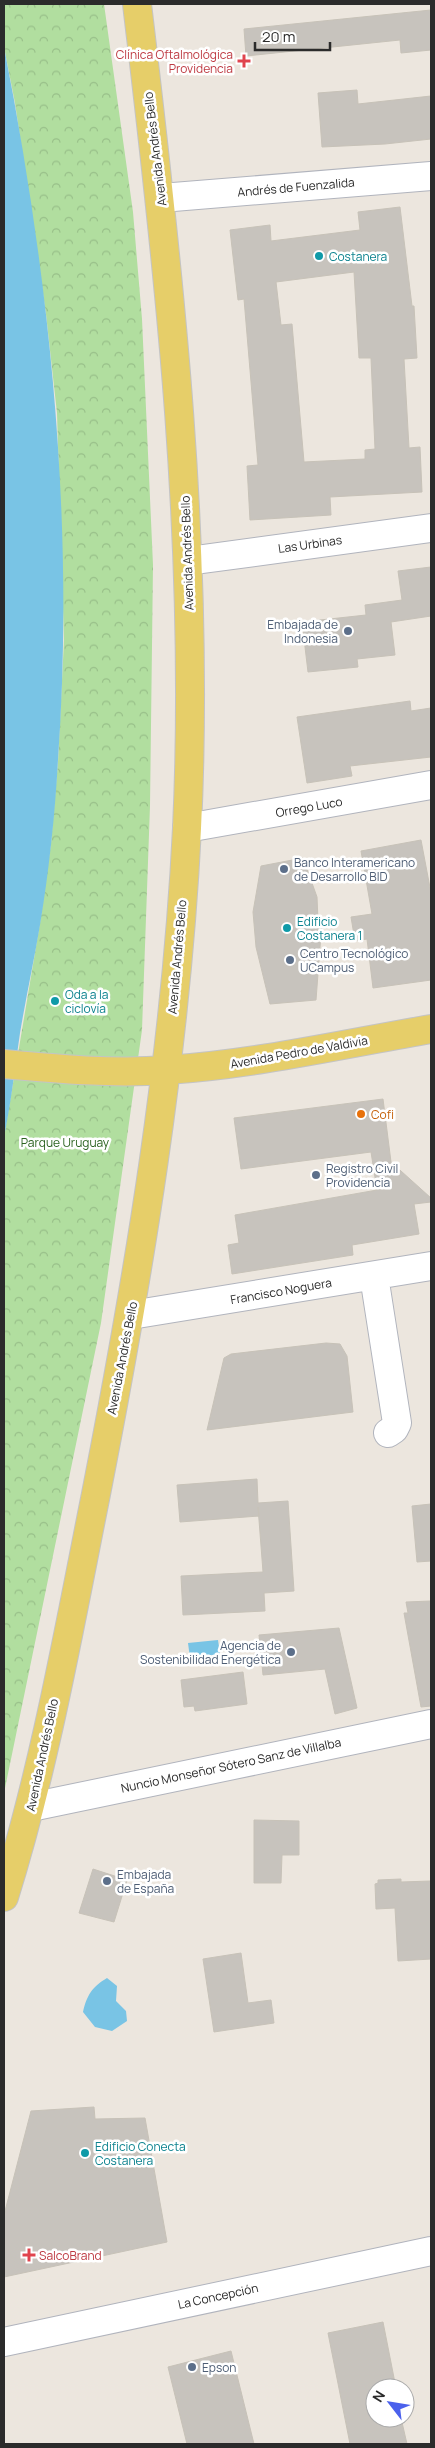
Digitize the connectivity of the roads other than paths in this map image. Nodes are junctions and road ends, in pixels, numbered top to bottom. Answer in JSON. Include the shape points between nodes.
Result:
{"nodes":[{"id":1,"x":137,"y":4,"type":"edge"},
{"id":2,"x":431,"y":176,"type":"edge"},
{"id":3,"x":161,"y":198,"type":"junction"},
{"id":4,"x":431,"y":528,"type":"edge"},
{"id":5,"x":188,"y":561,"type":"junction"},
{"id":6,"x":431,"y":786,"type":"edge"},
{"id":7,"x":187,"y":828,"type":"junction"},
{"id":8,"x":431,"y":1029,"type":"edge"},
{"id":9,"x":13,"y":1065,"type":"edge"},
{"id":10,"x":167,"y":1070,"type":"junction"},
{"id":11,"x":431,"y":1266,"type":"edge"},
{"id":12,"x":374,"y":1276,"type":"junction"},
{"id":13,"x":131,"y":1315,"type":"junction"},
{"id":14,"x":388,"y":1433,"type":"dead end"},
{"id":15,"x":431,"y":1724,"type":"edge"},
{"id":16,"x":30,"y":1807,"type":"junction"},
{"id":17,"x":4,"y":1897,"type":"edge"},
{"id":18,"x":431,"y":2251,"type":"edge"},
{"id":19,"x":4,"y":2342,"type":"edge"}],
"edges":[{"from":1,"to":3,"type":"main road","name":"Avenida Andrés Bello"},
{"from":2,"to":3,"type":"street","name":"Andrés de Fuenzalida"},
{"from":3,"to":5,"type":"main road","name":"Avenida Andrés Bello","via":[[178,378]]},
{"from":4,"to":5,"type":"street","name":"Las Urbinas"},
{"from":5,"to":7,"type":"main road","name":"Avenida Andrés Bello"},
{"from":6,"to":7,"type":"street","name":"Orrego Luco"},
{"from":7,"to":10,"type":"main road","name":"Avenida Andrés Bello"},
{"from":8,"to":10,"type":"main road","name":"Avenida Pedro de Valdivia","via":[[232,1063]]},
{"from":9,"to":10,"type":"main road","name":"Avenida Pedro de Valdivia","via":[[101,1072]]},
{"from":10,"to":13,"type":"main road","name":"Avenida Andrés Bello"},
{"from":11,"to":12,"type":"street","name":"Francisco Noguera"},
{"from":12,"to":13,"type":"street","name":"Francisco Noguera"},
{"from":12,"to":14,"type":"street","via":[[397,1424]]},
{"from":13,"to":16,"type":"main road","name":"Avenida Andrés Bello"},
{"from":15,"to":16,"type":"street","name":"Nuncio Monseñor Sótero Sanz de Villalba"},
{"from":16,"to":17,"type":"main road","name":"Avenida Andrés Bello"},
{"from":18,"to":19,"type":"street","name":"La Concepción"}]}
